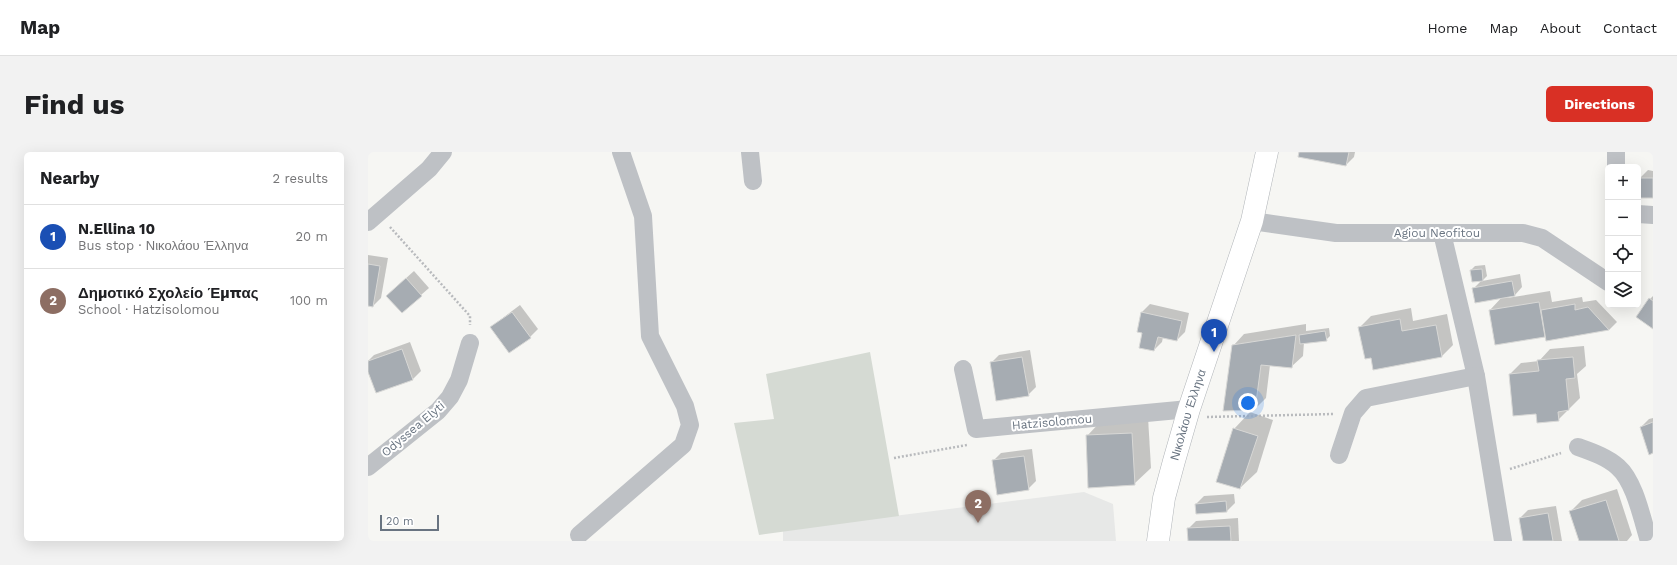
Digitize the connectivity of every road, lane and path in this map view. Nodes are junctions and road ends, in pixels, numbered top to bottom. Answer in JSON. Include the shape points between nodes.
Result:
{"nodes":[{"id":1,"x":443,"y":152,"type":"edge"},
{"id":2,"x":621,"y":152,"type":"edge"},
{"id":3,"x":750,"y":152,"type":"edge"},
{"id":4,"x":1267,"y":152,"type":"edge"},
{"id":5,"x":1616,"y":152,"type":"edge"},
{"id":6,"x":1616,"y":164,"type":"edge"},
{"id":7,"x":753,"y":181,"type":"dead end"},
{"id":8,"x":1641,"y":214,"type":"edge"},
{"id":9,"x":1653,"y":215,"type":"edge"},
{"id":10,"x":373,"y":218,"type":"edge"},
{"id":11,"x":1252,"y":221,"type":"junction"},
{"id":12,"x":1442,"y":233,"type":"junction"},
{"id":13,"x":1605,"y":280,"type":"edge"},
{"id":14,"x":470,"y":343,"type":"joint"},
{"id":15,"x":962,"y":369,"type":"dead end"},
{"id":16,"x":1476,"y":376,"type":"junction"},
{"id":17,"x":1188,"y":413,"type":"junction"},
{"id":18,"x":1353,"y":413,"type":"junction"},
{"id":19,"x":976,"y":429,"type":"junction"},
{"id":20,"x":1578,"y":448,"type":"joint"},
{"id":21,"x":1339,"y":455,"type":"dead end"},
{"id":22,"x":894,"y":458,"type":"dead end"},
{"id":23,"x":368,"y":467,"type":"edge"},
{"id":24,"x":1492,"y":474,"type":"junction"},
{"id":25,"x":579,"y":535,"type":"dead end"},
{"id":26,"x":1158,"y":541,"type":"edge"},
{"id":27,"x":1503,"y":541,"type":"edge"},
{"id":28,"x":1649,"y":541,"type":"edge"}],
"edges":[{"from":1,"to":10,"type":"street","via":[[429,169]]},
{"from":2,"to":25,"type":"street","via":[[643,216],[650,336],[686,406],[690,425],[683,445]]},
{"from":3,"to":7,"type":"street"},
{"from":4,"to":11,"type":"street","name":"Νικολάου Έλληνα"},
{"from":5,"to":6,"type":"street"},
{"from":8,"to":9,"type":"street"},
{"from":10,"to":14,"type":"path","via":[[470,316]]},
{"from":11,"to":12,"type":"street","name":"Agiou Neofitou","via":[[1336,233]]},
{"from":11,"to":17,"type":"street","name":"Νικολάου Έλληνα"},
{"from":12,"to":13,"type":"street","name":"Agiou Neofitou","via":[[1523,233],[1542,238]]},
{"from":12,"to":16,"type":"street"},
{"from":14,"to":23,"type":"street","name":"Odyssea Elyti","via":[[459,380],[450,397],[438,411]]},
{"from":15,"to":19,"type":"street"},
{"from":16,"to":18,"type":"street","via":[[1366,398]]},
{"from":16,"to":24,"type":"street"},
{"from":17,"to":18,"type":"path"},
{"from":17,"to":19,"type":"street","name":"Hatzisolomou"},
{"from":17,"to":26,"type":"street","name":"Νικολάου Έλληνα","via":[[1164,498]]},
{"from":18,"to":21,"type":"street"},
{"from":19,"to":22,"type":"path","via":[[968,445]]},
{"from":20,"to":24,"type":"path"},
{"from":20,"to":28,"type":"street","via":[[1600,456],[1618,467],[1629,481]]},
{"from":24,"to":27,"type":"street"}]}
